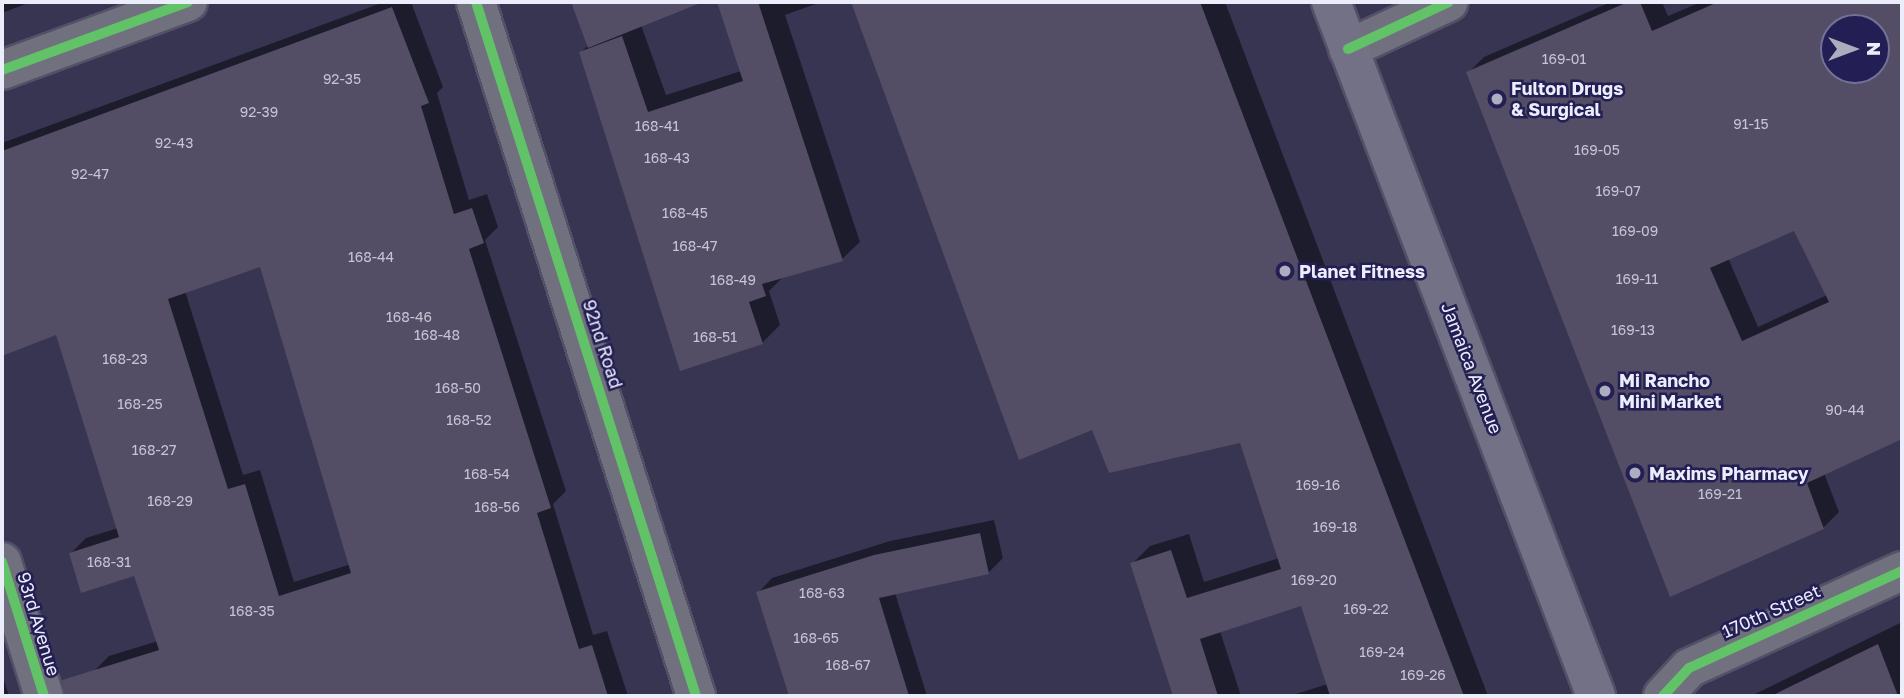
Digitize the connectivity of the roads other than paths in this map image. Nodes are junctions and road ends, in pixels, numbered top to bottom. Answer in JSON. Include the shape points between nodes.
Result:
{"nodes":[{"id":1,"x":188,"y":2,"type":"edge"},
{"id":2,"x":476,"y":2,"type":"edge"},
{"id":3,"x":1331,"y":2,"type":"edge"},
{"id":4,"x":1449,"y":2,"type":"edge"},
{"id":5,"x":1348,"y":49,"type":"junction"},
{"id":6,"x":2,"y":69,"type":"edge"},
{"id":7,"x":2,"y":562,"type":"edge"},
{"id":8,"x":1902,"y":571,"type":"edge"},
{"id":9,"x":44,"y":696,"type":"edge"},
{"id":10,"x":696,"y":696,"type":"edge"},
{"id":11,"x":1596,"y":696,"type":"edge"},
{"id":12,"x":1663,"y":696,"type":"edge"}],
"edges":[{"from":1,"to":6,"type":"street"},
{"from":2,"to":10,"type":"street","name":"92nd Road"},
{"from":3,"to":5,"type":"main road","name":"Jamaica Avenue"},
{"from":4,"to":5,"type":"street"},
{"from":5,"to":11,"type":"main road","name":"Jamaica Avenue"},
{"from":7,"to":9,"type":"street","name":"93rd Avenue"},
{"from":8,"to":12,"type":"street","name":"170th Street","via":[[1689,668]]}]}
